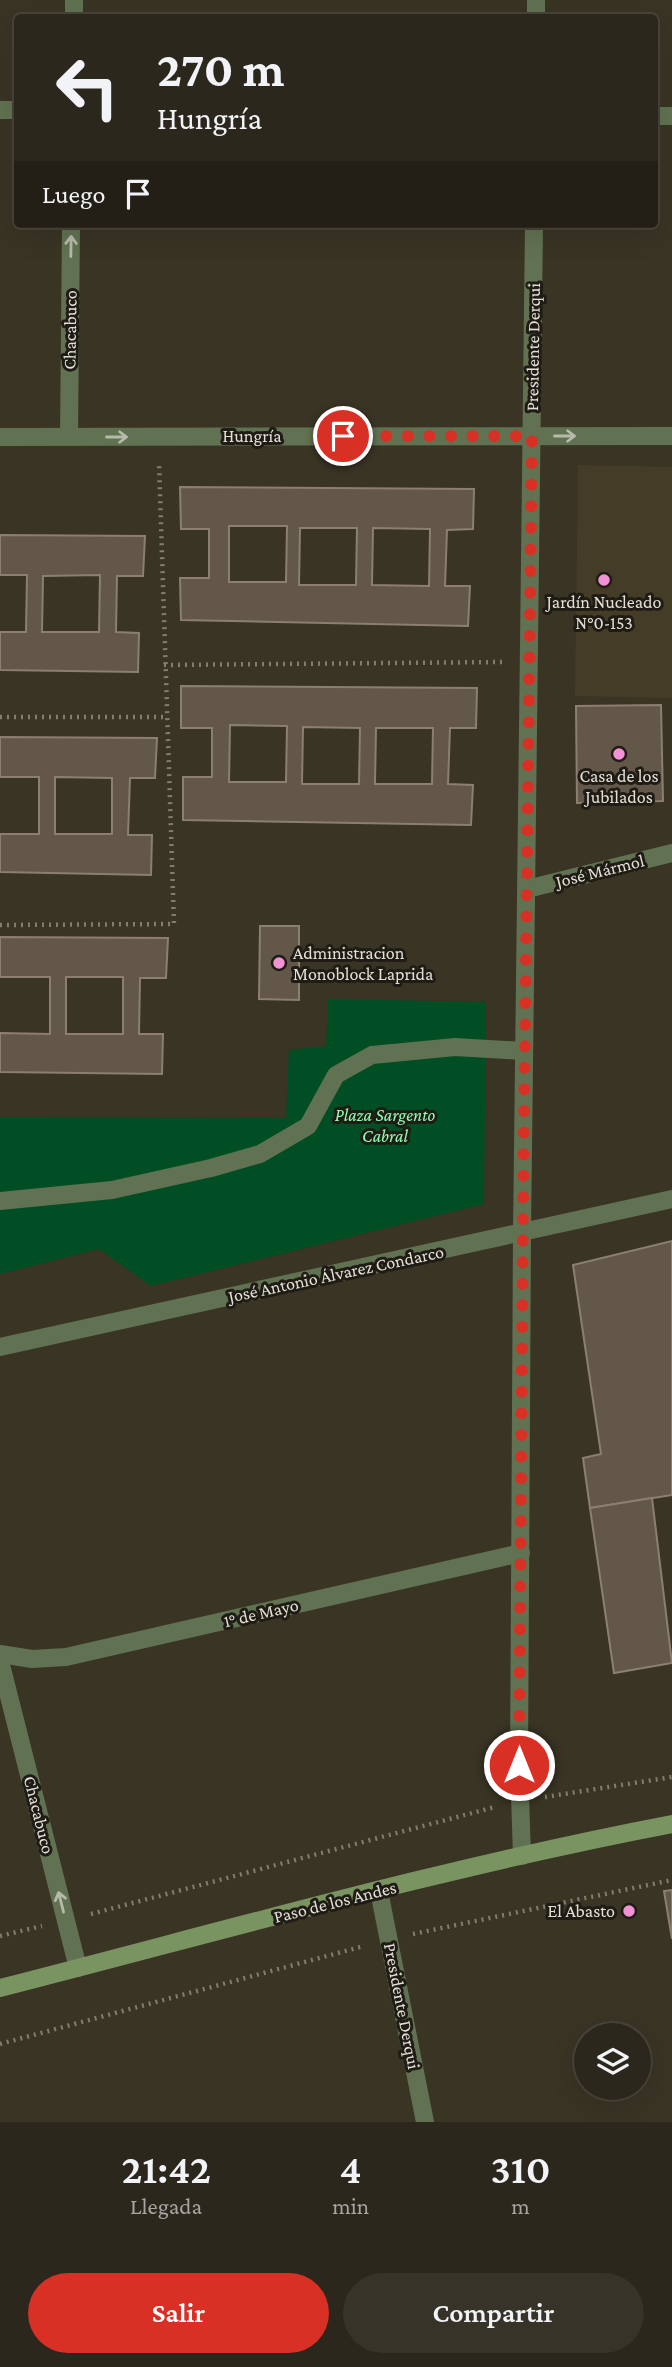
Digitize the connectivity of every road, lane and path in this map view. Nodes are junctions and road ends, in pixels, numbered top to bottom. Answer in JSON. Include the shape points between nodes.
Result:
{"nodes":[{"id":1,"x":71,"y":228,"type":"edge"},
{"id":2,"x":534,"y":228,"type":"edge"},
{"id":3,"x":69,"y":436,"type":"junction"},
{"id":4,"x":532,"y":436,"type":"junction"},
{"id":5,"x":672,"y":436,"type":"edge"},
{"id":6,"x":0,"y":437,"type":"edge"},
{"id":7,"x":158,"y":437,"type":"junction"},
{"id":8,"x":528,"y":662,"type":"junction"},
{"id":9,"x":164,"y":665,"type":"junction"},
{"id":10,"x":167,"y":717,"type":"junction"},
{"id":11,"x":0,"y":718,"type":"edge"},
{"id":12,"x":672,"y":853,"type":"edge"},
{"id":13,"x":527,"y":889,"type":"junction"},
{"id":14,"x":0,"y":925,"type":"edge"},
{"id":15,"x":524,"y":1051,"type":"junction"},
{"id":16,"x":672,"y":1199,"type":"edge"},
{"id":17,"x":0,"y":1201,"type":"edge"},
{"id":18,"x":523,"y":1234,"type":"junction"},
{"id":19,"x":0,"y":1347,"type":"edge"},
{"id":20,"x":520,"y":1553,"type":"junction"},
{"id":21,"x":0,"y":1654,"type":"edge"},
{"id":22,"x":0,"y":1661,"type":"edge"},
{"id":23,"x":672,"y":1777,"type":"edge"},
{"id":24,"x":520,"y":1801,"type":"junction"},
{"id":25,"x":672,"y":1824,"type":"edge"},
{"id":26,"x":522,"y":1856,"type":"junction"},
{"id":27,"x":672,"y":1880,"type":"edge"},
{"id":28,"x":379,"y":1891,"type":"junction"},
{"id":29,"x":65,"y":1921,"type":"junction"},
{"id":30,"x":0,"y":1936,"type":"edge"},
{"id":31,"x":388,"y":1940,"type":"junction"},
{"id":32,"x":78,"y":1968,"type":"junction"},
{"id":33,"x":0,"y":1988,"type":"edge"},
{"id":34,"x":0,"y":2044,"type":"edge"},
{"id":35,"x":425,"y":2122,"type":"edge"}],
"edges":[{"from":3,"to":1,"type":"street","name":"Chacabuco","one_way":true},
{"from":2,"to":4,"type":"street","name":"Presidente Derqui"},
{"from":3,"to":6,"type":"street","name":"Hungría"},
{"from":3,"to":7,"type":"street","name":"Hungría","one_way":true},
{"from":4,"to":5,"type":"street","name":"Hungría","one_way":true},
{"from":4,"to":7,"type":"street","name":"Hungría"},
{"from":4,"to":8,"type":"street","name":"Presidente Derqui"},
{"from":7,"to":9,"type":"path"},
{"from":8,"to":9,"type":"path"},
{"from":8,"to":13,"type":"street","name":"Presidente Derqui"},
{"from":9,"to":10,"type":"path"},
{"from":10,"to":11,"type":"path"},
{"from":10,"to":14,"type":"path","via":[[174,924]]},
{"from":12,"to":13,"type":"street","name":"José Mármol"},
{"from":13,"to":15,"type":"street","name":"Presidente Derqui"},
{"from":15,"to":17,"type":"street","via":[[456,1047],[372,1055],[336,1075],[308,1126],[260,1154],[112,1190]]},
{"from":15,"to":18,"type":"street","name":"Presidente Derqui"},
{"from":16,"to":18,"type":"street","name":"José Antonio Álvarez Condarco"},
{"from":18,"to":19,"type":"street","name":"José Antonio Álvarez Condarco"},
{"from":18,"to":20,"type":"street","name":"Presidente Derqui"},
{"from":20,"to":21,"type":"street","name":"1° de Mayo","via":[[66,1657],[32,1659]]},
{"from":20,"to":24,"type":"street","name":"Presidente Derqui"},
{"from":29,"to":22,"type":"street","name":"Chacabuco","one_way":true},
{"from":23,"to":24,"type":"path"},
{"from":24,"to":26,"type":"street","name":"Presidente Derqui"},
{"from":24,"to":29,"type":"path"},
{"from":25,"to":26,"type":"main road","name":"Paso de los Andes"},
{"from":26,"to":28,"type":"main road","name":"Paso de los Andes"},
{"from":27,"to":31,"type":"path"},
{"from":28,"to":31,"type":"street","name":"Presidente Derqui"},
{"from":28,"to":32,"type":"main road","name":"Paso de los Andes"},
{"from":29,"to":30,"type":"path"},
{"from":29,"to":32,"type":"street","name":"Chacabuco"},
{"from":31,"to":34,"type":"path"},
{"from":31,"to":35,"type":"street","name":"Presidente Derqui"},
{"from":32,"to":33,"type":"main road","name":"Paso de los Andes"}]}
